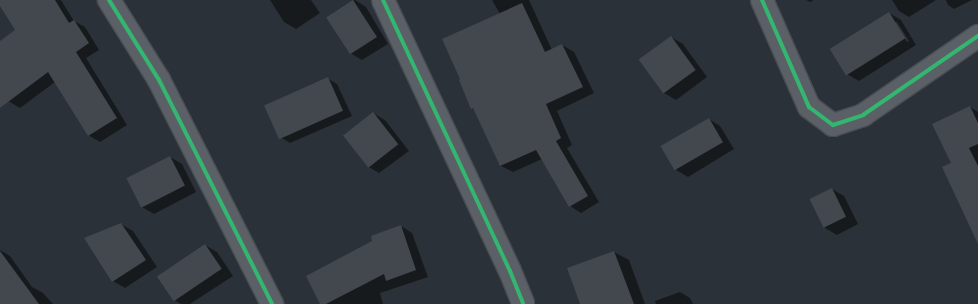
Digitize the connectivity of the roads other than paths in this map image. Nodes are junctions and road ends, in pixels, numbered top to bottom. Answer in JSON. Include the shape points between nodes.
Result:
{"nodes":[{"id":1,"x":109,"y":0,"type":"edge"},
{"id":2,"x":383,"y":0,"type":"edge"},
{"id":3,"x":762,"y":0,"type":"edge"},
{"id":4,"x":978,"y":36,"type":"edge"},
{"id":5,"x":272,"y":304,"type":"edge"},
{"id":6,"x":523,"y":304,"type":"edge"}],
"edges":[{"from":1,"to":5,"type":"street","via":[[159,80]]},
{"from":2,"to":6,"type":"street"},
{"from":3,"to":4,"type":"street","via":[[809,107],[833,125],[863,115]]}]}
